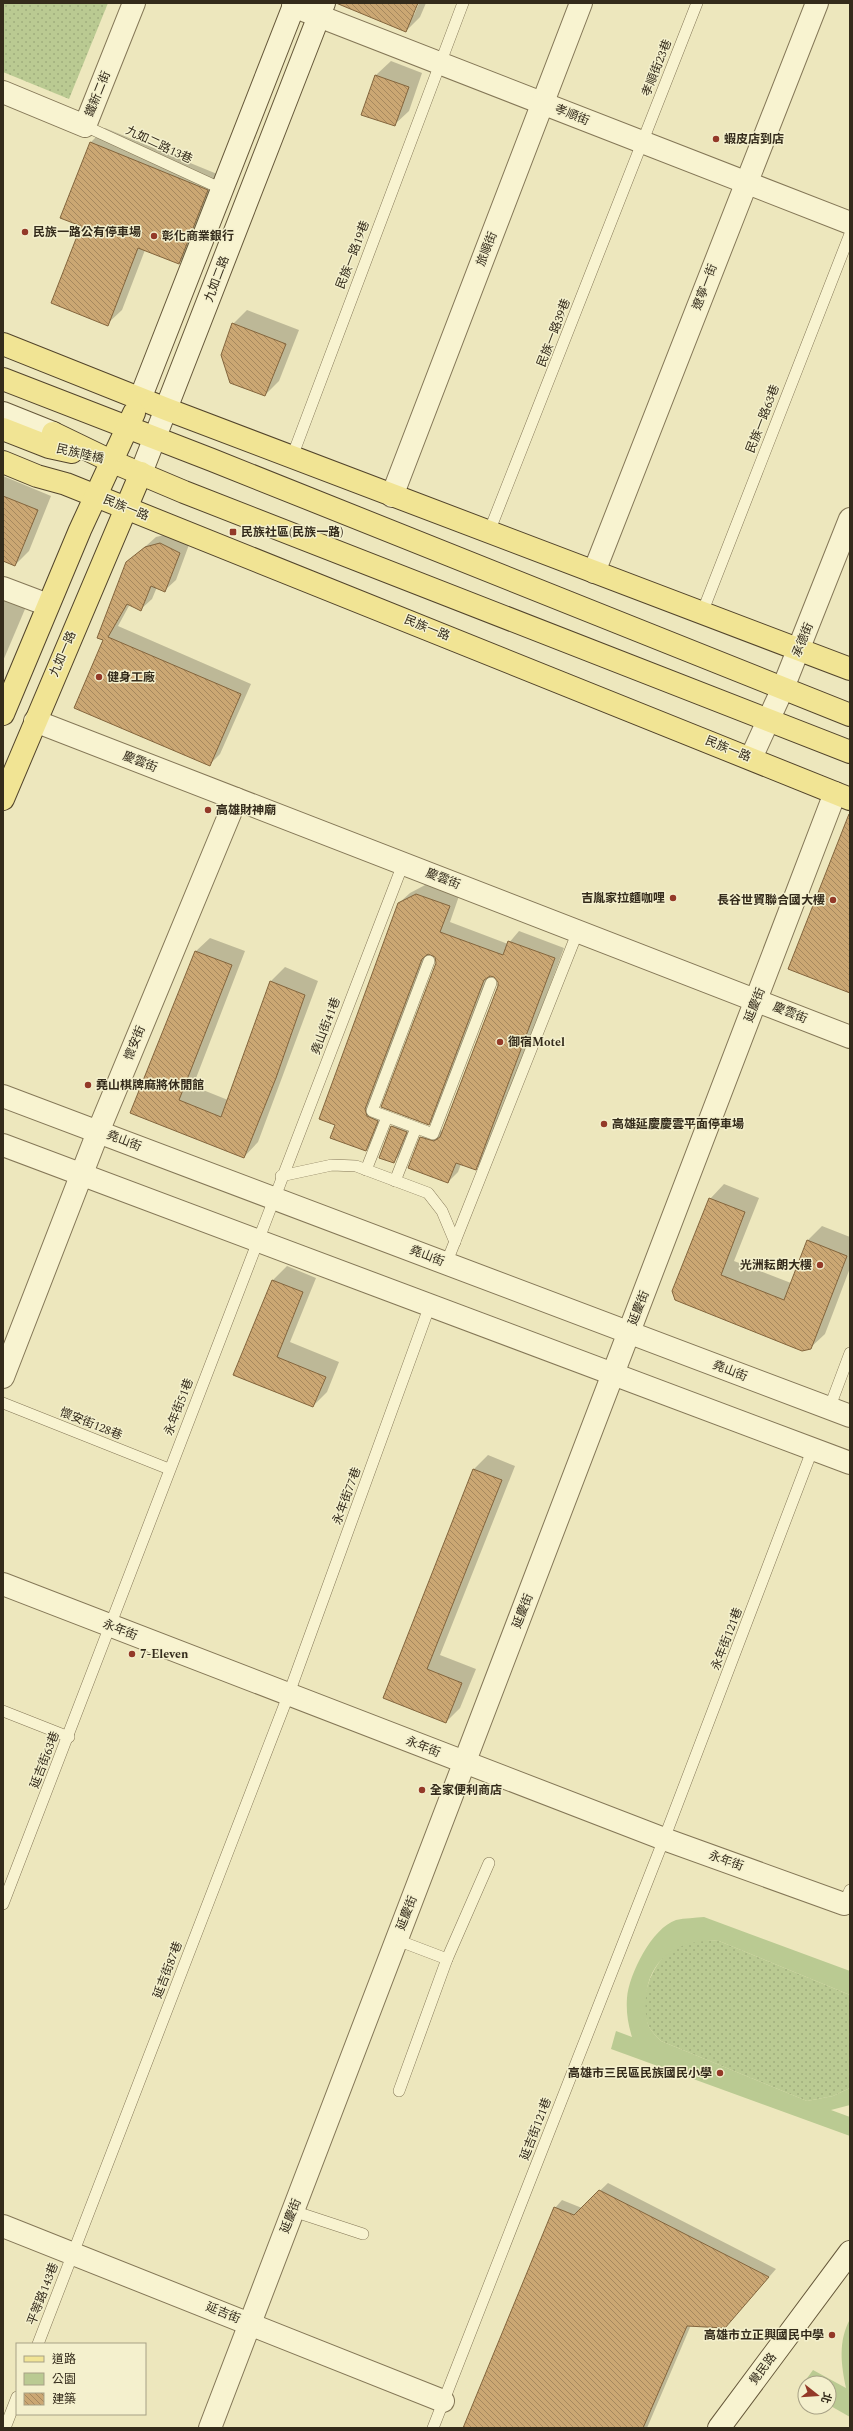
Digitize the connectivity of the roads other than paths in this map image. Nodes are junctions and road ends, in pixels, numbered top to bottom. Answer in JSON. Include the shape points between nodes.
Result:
{"nodes":[{"id":1,"x":134,"y":3,"type":"edge"},
{"id":2,"x":463,"y":3,"type":"edge"},
{"id":3,"x":581,"y":3,"type":"edge"},
{"id":4,"x":697,"y":3,"type":"edge"},
{"id":5,"x":817,"y":3,"type":"edge"},
{"id":6,"x":294,"y":5,"type":"edge"},
{"id":7,"x":322,"y":10,"type":"edge"},
{"id":8,"x":440,"y":63,"type":"junction"},
{"id":9,"x":3,"y":92,"type":"edge"},
{"id":10,"x":543,"y":104,"type":"junction"},
{"id":11,"x":85,"y":126,"type":"junction"},
{"id":12,"x":642,"y":143,"type":"junction"},
{"id":13,"x":746,"y":183,"type":"junction"},
{"id":14,"x":222,"y":189,"type":"junction"},
{"id":15,"x":850,"y":223,"type":"edge"},
{"id":16,"x":850,"y":234,"type":"edge"},
{"id":17,"x":3,"y":344,"type":"edge"},
{"id":18,"x":3,"y":379,"type":"edge"},
{"id":19,"x":140,"y":399,"type":"junction"},
{"id":20,"x":166,"y":410,"type":"junction"},
{"id":21,"x":3,"y":413,"type":"edge"},
{"id":22,"x":129,"y":427,"type":"junction"},
{"id":23,"x":3,"y":429,"type":"edge"},
{"id":24,"x":155,"y":437,"type":"junction"},
{"id":25,"x":51,"y":440,"type":"junction"},
{"id":26,"x":292,"y":457,"type":"junction"},
{"id":27,"x":3,"y":462,"type":"edge"},
{"id":28,"x":113,"y":462,"type":"junction"},
{"id":29,"x":141,"y":473,"type":"junction"},
{"id":30,"x":96,"y":496,"type":"junction"},
{"id":31,"x":392,"y":496,"type":"junction"},
{"id":32,"x":127,"y":510,"type":"junction"},
{"id":33,"x":850,"y":519,"type":"edge"},
{"id":34,"x":489,"y":532,"type":"junction"},
{"id":35,"x":594,"y":572,"type":"junction"},
{"id":36,"x":3,"y":588,"type":"edge"},
{"id":37,"x":48,"y":605,"type":"junction"},
{"id":38,"x":702,"y":613,"type":"junction"},
{"id":39,"x":798,"y":650,"type":"junction"},
{"id":40,"x":850,"y":669,"type":"edge"},
{"id":41,"x":784,"y":688,"type":"junction"},
{"id":42,"x":3,"y":714,"type":"edge"},
{"id":43,"x":850,"y":715,"type":"edge"},
{"id":44,"x":769,"y":720,"type":"junction"},
{"id":45,"x":35,"y":722,"type":"junction"},
{"id":46,"x":850,"y":752,"type":"edge"},
{"id":47,"x":751,"y":758,"type":"junction"},
{"id":48,"x":843,"y":796,"type":"edge"},
{"id":49,"x":236,"y":799,"type":"junction"},
{"id":50,"x":3,"y":800,"type":"edge"},
{"id":51,"x":403,"y":864,"type":"junction"},
{"id":52,"x":578,"y":931,"type":"junction"},
{"id":53,"x":429,"y":961,"type":"dead end"},
{"id":54,"x":491,"y":983,"type":"dead end"},
{"id":55,"x":757,"y":1000,"type":"junction"},
{"id":56,"x":850,"y":1036,"type":"edge"},
{"id":57,"x":3,"y":1096,"type":"edge"},
{"id":58,"x":387,"y":1117,"type":"junction"},
{"id":59,"x":416,"y":1128,"type":"junction"},
{"id":60,"x":98,"y":1132,"type":"junction"},
{"id":61,"x":3,"y":1145,"type":"edge"},
{"id":62,"x":366,"y":1170,"type":"junction"},
{"id":63,"x":82,"y":1174,"type":"junction"},
{"id":64,"x":280,"y":1176,"type":"junction"},
{"id":65,"x":396,"y":1181,"type":"junction"},
{"id":66,"x":273,"y":1197,"type":"junction"},
{"id":67,"x":258,"y":1240,"type":"junction"},
{"id":68,"x":455,"y":1242,"type":"junction"},
{"id":69,"x":446,"y":1264,"type":"junction"},
{"id":70,"x":430,"y":1305,"type":"junction"},
{"id":71,"x":630,"y":1333,"type":"junction"},
{"id":72,"x":850,"y":1353,"type":"edge"},
{"id":73,"x":614,"y":1373,"type":"junction"},
{"id":74,"x":3,"y":1378,"type":"edge"},
{"id":75,"x":3,"y":1403,"type":"edge"},
{"id":76,"x":829,"y":1409,"type":"junction"},
{"id":77,"x":850,"y":1416,"type":"edge"},
{"id":78,"x":813,"y":1448,"type":"junction"},
{"id":79,"x":850,"y":1463,"type":"edge"},
{"id":80,"x":169,"y":1469,"type":"junction"},
{"id":81,"x":3,"y":1584,"type":"edge"},
{"id":82,"x":110,"y":1625,"type":"junction"},
{"id":83,"x":288,"y":1696,"type":"junction"},
{"id":84,"x":3,"y":1712,"type":"edge"},
{"id":85,"x":69,"y":1737,"type":"junction"},
{"id":86,"x":465,"y":1763,"type":"junction"},
{"id":87,"x":664,"y":1839,"type":"junction"},
{"id":88,"x":489,"y":1863,"type":"dead end"},
{"id":89,"x":847,"y":1897,"type":"edge"},
{"id":90,"x":3,"y":1904,"type":"edge"},
{"id":91,"x":397,"y":1940,"type":"junction"},
{"id":92,"x":447,"y":1959,"type":"junction"},
{"id":93,"x":399,"y":2091,"type":"dead end"},
{"id":94,"x":293,"y":2211,"type":"junction"},
{"id":95,"x":3,"y":2226,"type":"edge"},
{"id":96,"x":363,"y":2234,"type":"dead end"},
{"id":97,"x":850,"y":2252,"type":"edge"},
{"id":98,"x":73,"y":2253,"type":"junction"},
{"id":99,"x":250,"y":2323,"type":"junction"},
{"id":100,"x":38,"y":2343,"type":"edge"},
{"id":101,"x":16,"y":2400,"type":"edge"},
{"id":102,"x":443,"y":2401,"type":"junction"},
{"id":103,"x":5,"y":2428,"type":"edge"},
{"id":104,"x":210,"y":2428,"type":"edge"},
{"id":105,"x":433,"y":2428,"type":"edge"},
{"id":106,"x":719,"y":2428,"type":"edge"}],
"edges":[{"from":1,"to":11,"type":"street","name":"鐵新二街"},
{"from":2,"to":8,"type":"lane","name":"民族一路19巷"},
{"from":3,"to":10,"type":"street","name":"旅順街"},
{"from":4,"to":12,"type":"lane","name":"孝順街23巷"},
{"from":5,"to":13,"type":"street","name":"遼寧一街"},
{"from":6,"to":7,"type":"street","name":"孝順街"},
{"from":6,"to":14,"type":"street"},
{"from":7,"to":8,"type":"street","name":"孝順街"},
{"from":7,"to":20,"type":"street","name":"九如二路"},
{"from":8,"to":10,"type":"street","name":"孝順街"},
{"from":8,"to":26,"type":"lane","name":"民族一路19巷"},
{"from":9,"to":11,"type":"street","name":"鐵新二街"},
{"from":10,"to":12,"type":"street","name":"孝順街"},
{"from":10,"to":31,"type":"street","name":"旅順街"},
{"from":11,"to":14,"type":"lane","name":"九如二路13巷"},
{"from":12,"to":13,"type":"street","name":"孝順街"},
{"from":12,"to":34,"type":"lane","name":"民族一路39巷"},
{"from":13,"to":15,"type":"street","name":"孝順街"},
{"from":13,"to":35,"type":"street","name":"遼寧一街"},
{"from":14,"to":19,"type":"street"},
{"from":16,"to":38,"type":"lane","name":"民族一路63巷"},
{"from":17,"to":19,"type":"main road"},
{"from":18,"to":22,"type":"main road"},
{"from":19,"to":20,"type":"main road"},
{"from":19,"to":22,"type":"main road"},
{"from":20,"to":24,"type":"street","name":"九如二路"},
{"from":20,"to":26,"type":"main road"},
{"from":21,"to":25,"type":"street","name":"民族陸橋"},
{"from":22,"to":24,"type":"main road"},
{"from":22,"to":28,"type":"main road"},
{"from":23,"to":25,"type":"main road","name":"民族陸橋"},
{"from":24,"to":29,"type":"street","name":"九如二路"},
{"from":24,"to":41,"type":"main road"},
{"from":25,"to":28,"type":"main road","name":"民族陸橋"},
{"from":26,"to":31,"type":"main road"},
{"from":27,"to":30,"type":"main road","name":"民族一路"},
{"from":28,"to":29,"type":"main road","name":"民族陸橋"},
{"from":28,"to":30,"type":"main road"},
{"from":29,"to":32,"type":"main road","name":"九如二路"},
{"from":29,"to":44,"type":"main road"},
{"from":30,"to":32,"type":"main road","name":"民族一路"},
{"from":30,"to":37,"type":"main road"},
{"from":31,"to":34,"type":"main road"},
{"from":32,"to":45,"type":"main road","name":"九如一路","via":[[104,556]]},
{"from":32,"to":47,"type":"main road","name":"民族一路"},
{"from":33,"to":39,"type":"street","name":"承德街"},
{"from":34,"to":35,"type":"main road"},
{"from":35,"to":38,"type":"main road"},
{"from":36,"to":37,"type":"street"},
{"from":37,"to":42,"type":"main road"},
{"from":38,"to":39,"type":"main road"},
{"from":39,"to":40,"type":"main road"},
{"from":39,"to":41,"type":"street","name":"承德街"},
{"from":41,"to":43,"type":"main road"},
{"from":41,"to":44,"type":"street","name":"承德街"},
{"from":44,"to":46,"type":"main road"},
{"from":44,"to":47,"type":"street","name":"承德街"},
{"from":45,"to":49,"type":"street","name":"慶雲街"},
{"from":45,"to":50,"type":"main road","name":"九如一路"},
{"from":47,"to":48,"type":"main road","name":"民族一路"},
{"from":48,"to":55,"type":"street","name":"延慶街"},
{"from":49,"to":51,"type":"street","name":"慶雲街"},
{"from":49,"to":60,"type":"street","name":"懷安街"},
{"from":51,"to":52,"type":"street","name":"慶雲街"},
{"from":51,"to":64,"type":"lane","name":"堯山街41巷"},
{"from":52,"to":55,"type":"street","name":"慶雲街"},
{"from":52,"to":68,"type":"lane"},
{"from":53,"to":58,"type":"lane","via":[[372,1111]]},
{"from":54,"to":59,"type":"lane","via":[[433,1134]]},
{"from":55,"to":56,"type":"street","name":"慶雲街"},
{"from":55,"to":71,"type":"street","name":"延慶街"},
{"from":57,"to":60,"type":"street","name":"堯山街"},
{"from":58,"to":59,"type":"lane"},
{"from":58,"to":62,"type":"lane"},
{"from":59,"to":65,"type":"lane"},
{"from":60,"to":63,"type":"street","name":"懷安街"},
{"from":60,"to":66,"type":"street","name":"堯山街"},
{"from":61,"to":63,"type":"street"},
{"from":62,"to":64,"type":"lane","via":[[356,1166],[332,1165]]},
{"from":62,"to":65,"type":"lane"},
{"from":63,"to":67,"type":"street"},
{"from":63,"to":74,"type":"street","name":"懷安街"},
{"from":64,"to":66,"type":"lane","name":"堯山街41巷"},
{"from":65,"to":68,"type":"lane","via":[[428,1193],[442,1211]]},
{"from":66,"to":67,"type":"lane","name":"永年街51巷"},
{"from":66,"to":69,"type":"street","name":"堯山街"},
{"from":67,"to":70,"type":"street"},
{"from":67,"to":80,"type":"lane","name":"永年街51巷"},
{"from":68,"to":69,"type":"lane"},
{"from":69,"to":71,"type":"street","name":"堯山街"},
{"from":70,"to":73,"type":"street"},
{"from":70,"to":83,"type":"lane","name":"永年街77巷"},
{"from":71,"to":73,"type":"street","name":"延慶街"},
{"from":71,"to":76,"type":"street","name":"堯山街"},
{"from":72,"to":76,"type":"lane"},
{"from":73,"to":78,"type":"street"},
{"from":73,"to":86,"type":"street","name":"延慶街"},
{"from":75,"to":80,"type":"lane","name":"懷安街128巷"},
{"from":76,"to":77,"type":"street","name":"堯山街"},
{"from":78,"to":79,"type":"street"},
{"from":78,"to":87,"type":"lane","name":"永年街121巷"},
{"from":80,"to":82,"type":"lane","name":"永年街51巷"},
{"from":81,"to":82,"type":"street","name":"永年街"},
{"from":82,"to":83,"type":"street","name":"永年街"},
{"from":82,"to":85,"type":"lane","name":"延吉街63巷"},
{"from":83,"to":86,"type":"street","name":"永年街"},
{"from":83,"to":98,"type":"lane","name":"延吉街87巷"},
{"from":84,"to":85,"type":"lane"},
{"from":85,"to":90,"type":"lane","name":"延吉街63巷"},
{"from":86,"to":87,"type":"street","name":"永年街"},
{"from":86,"to":91,"type":"street","name":"延慶街"},
{"from":87,"to":89,"type":"street","name":"永年街"},
{"from":87,"to":102,"type":"lane","name":"延吉街121巷"},
{"from":88,"to":92,"type":"lane"},
{"from":91,"to":92,"type":"lane"},
{"from":91,"to":94,"type":"street","name":"延慶街"},
{"from":92,"to":93,"type":"lane"},
{"from":94,"to":96,"type":"lane"},
{"from":94,"to":99,"type":"street","name":"延慶街"},
{"from":95,"to":98,"type":"street","name":"延吉街"},
{"from":97,"to":106,"type":"street","name":"覺民路"},
{"from":98,"to":99,"type":"street","name":"延吉街"},
{"from":98,"to":100,"type":"lane","name":"平等路143巷"},
{"from":99,"to":102,"type":"street","name":"延吉街"},
{"from":99,"to":104,"type":"street","name":"延慶街"},
{"from":101,"to":103,"type":"lane"},
{"from":102,"to":105,"type":"lane","name":"延吉街121巷"}]}
